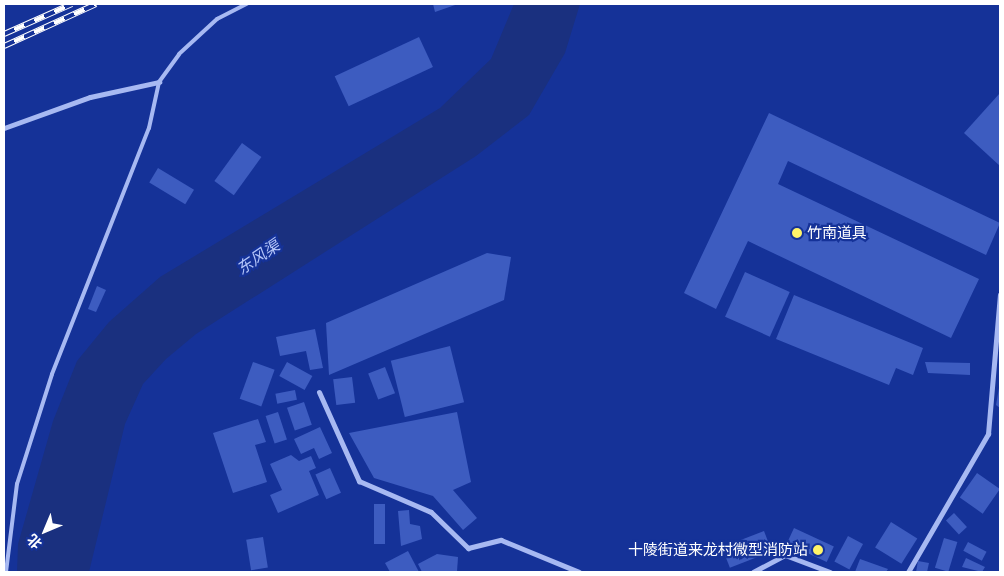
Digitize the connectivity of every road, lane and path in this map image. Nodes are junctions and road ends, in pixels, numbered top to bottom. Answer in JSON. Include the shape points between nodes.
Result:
{"nodes":[{"id":1,"x":247,"y":4,"type":"edge"},
{"id":2,"x":159,"y":82,"type":"junction"},
{"id":3,"x":4,"y":128,"type":"edge"},
{"id":4,"x":1000,"y":295,"type":"edge"},
{"id":5,"x":319,"y":392,"type":"dead end"},
{"id":6,"x":822,"y":571,"type":"edge"},
{"id":7,"x":6,"y":572,"type":"edge"},
{"id":8,"x":579,"y":572,"type":"edge"},
{"id":9,"x":753,"y":572,"type":"edge"},
{"id":10,"x":830,"y":572,"type":"edge"},
{"id":11,"x":908,"y":572,"type":"edge"}],
"edges":[{"from":1,"to":2,"type":"lane","via":[[217,19],[179,54]]},
{"from":2,"to":3,"type":"street","via":[[90,97]]},
{"from":2,"to":7,"type":"lane","via":[[149,128],[52,374],[17,484]]},
{"from":4,"to":11,"type":"street","via":[[988,434]]},
{"from":5,"to":8,"type":"street","via":[[359,481],[432,512],[468,548],[501,540]]},
{"from":6,"to":9,"type":"street","via":[[784,555]]},
{"from":6,"to":10,"type":"street"}]}
